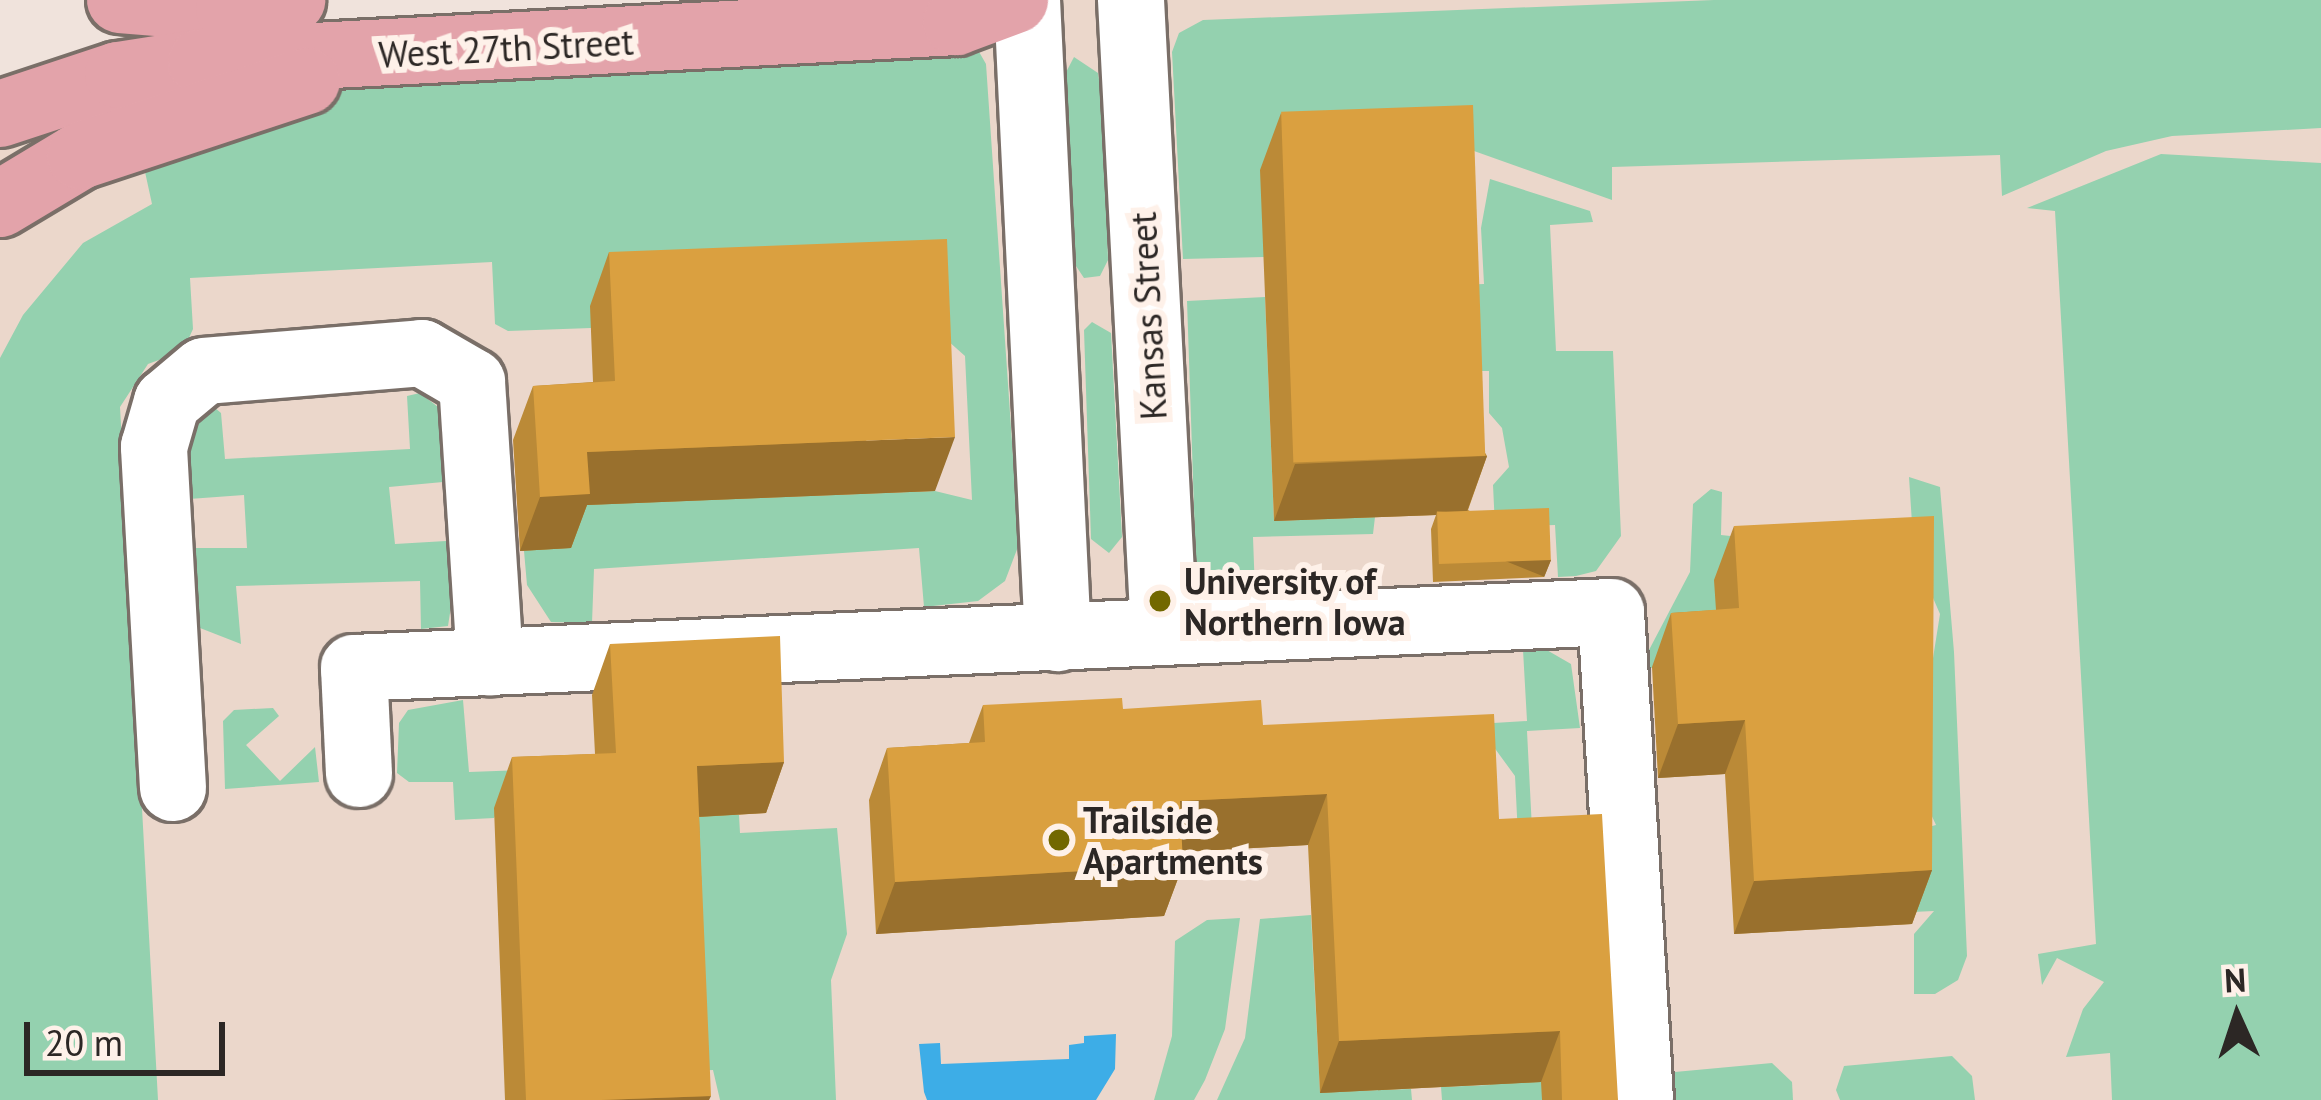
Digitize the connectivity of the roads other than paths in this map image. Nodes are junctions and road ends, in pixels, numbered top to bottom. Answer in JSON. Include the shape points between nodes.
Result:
{"nodes":[{"id":1,"x":120,"y":0,"type":"edge"},
{"id":2,"x":292,"y":0,"type":"edge"},
{"id":3,"x":1015,"y":0,"type":"edge"},
{"id":4,"x":1027,"y":0,"type":"edge"},
{"id":5,"x":1131,"y":0,"type":"edge"},
{"id":6,"x":391,"y":55,"type":"junction"},
{"id":7,"x":0,"y":114,"type":"edge"},
{"id":8,"x":0,"y":204,"type":"edge"},
{"id":9,"x":1147,"y":298,"type":"junction"},
{"id":10,"x":1041,"y":306,"type":"junction"},
{"id":11,"x":1164,"y":631,"type":"junction"},
{"id":12,"x":1058,"y":638,"type":"junction"},
{"id":13,"x":490,"y":662,"type":"junction"},
{"id":14,"x":359,"y":774,"type":"dead end"},
{"id":15,"x":173,"y":788,"type":"dead end"},
{"id":16,"x":1640,"y":1100,"type":"edge"}],
"edges":[{"from":1,"to":2,"type":"main road","via":[[229,10]]},
{"from":3,"to":6,"type":"main road","name":"West 27th Street","via":[[956,22]]},
{"from":4,"to":10,"type":"lane"},
{"from":5,"to":9,"type":"lane","name":"Kansas Street"},
{"from":6,"to":7,"type":"main road","name":"West 27th Street","via":[[138,71]]},
{"from":6,"to":8,"type":"main road","via":[[117,142]]},
{"from":9,"to":10,"type":"lane"},
{"from":9,"to":11,"type":"lane","name":"Kansas Street"},
{"from":10,"to":12,"type":"lane"},
{"from":11,"to":12,"type":"lane"},
{"from":11,"to":16,"type":"lane","via":[[1611,612]]},
{"from":12,"to":13,"type":"lane"},
{"from":13,"to":14,"type":"lane","via":[[354,668]]},
{"from":13,"to":15,"type":"lane","via":[[472,382],[422,352],[204,371],[167,402],[154,447]]}]}
